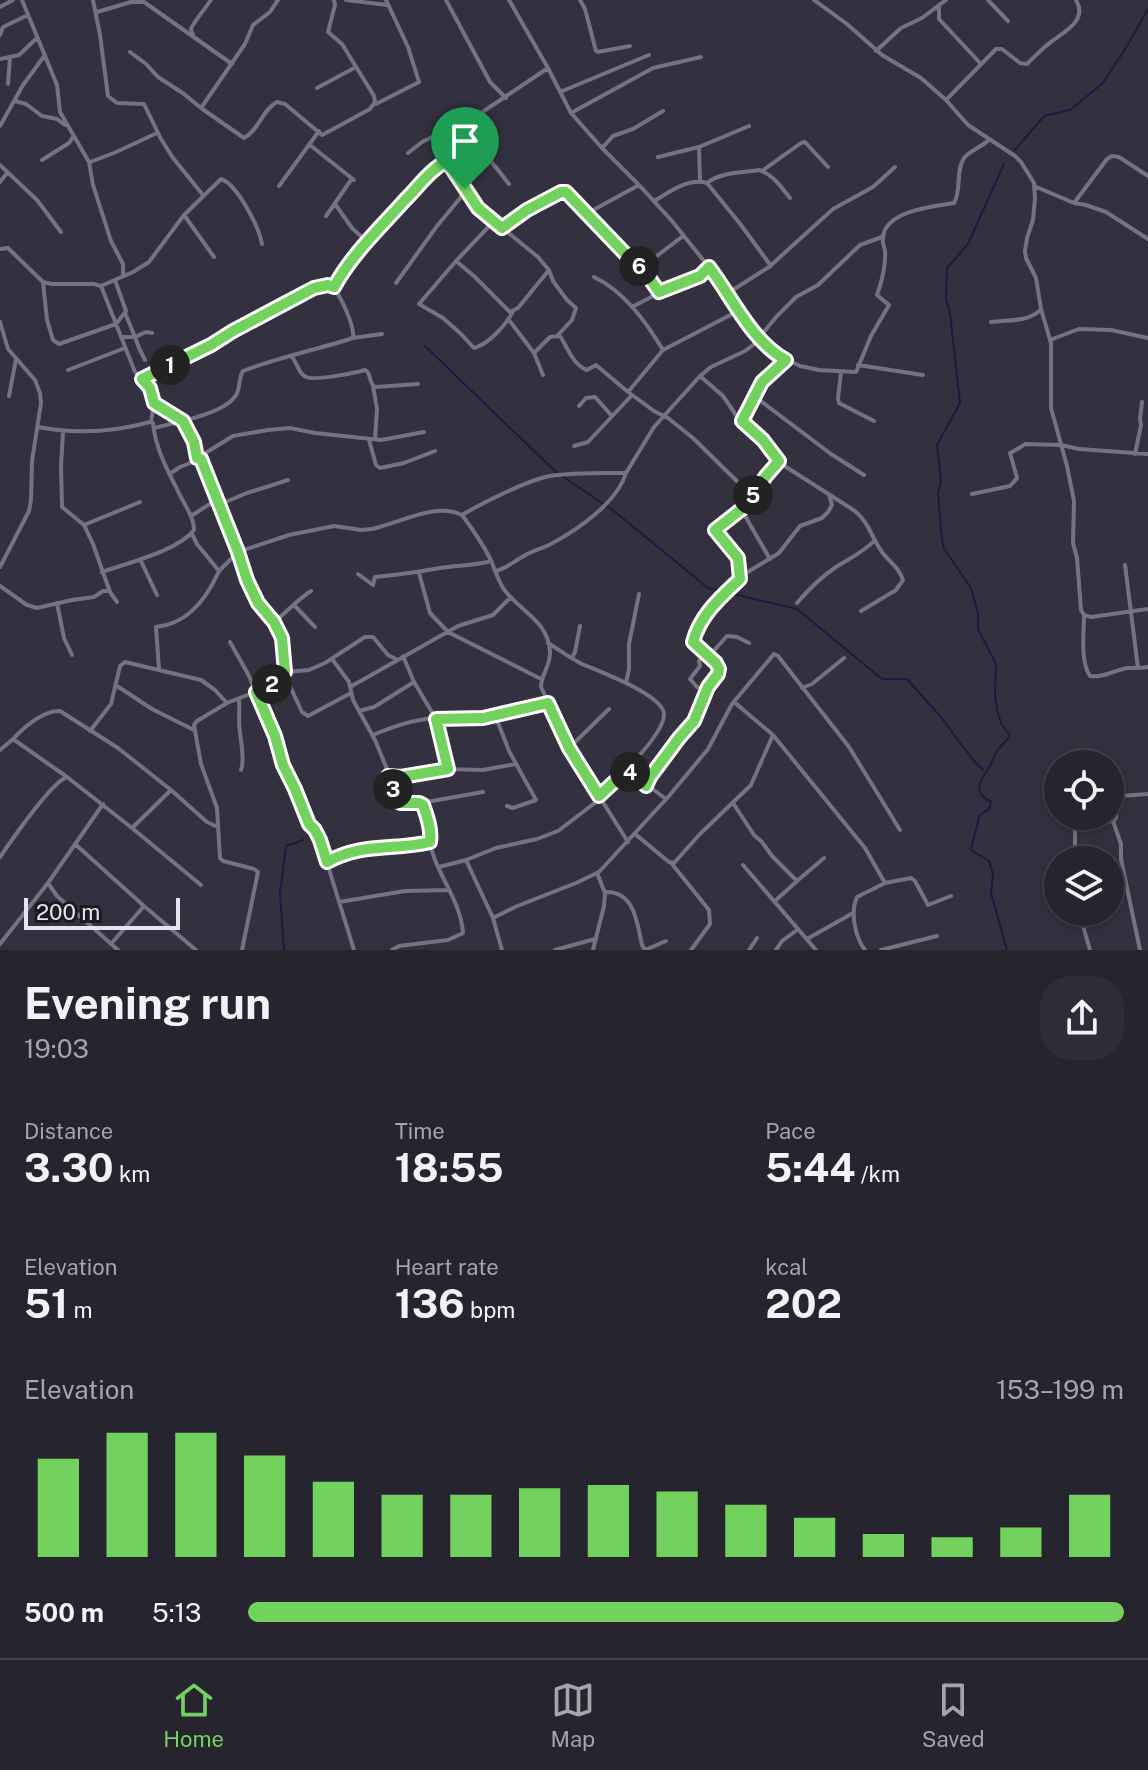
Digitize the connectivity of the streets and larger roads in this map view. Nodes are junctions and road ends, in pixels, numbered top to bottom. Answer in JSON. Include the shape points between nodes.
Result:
{"nodes":[{"id":1,"x":13,"y":0,"type":"edge"},
{"id":2,"x":22,"y":0,"type":"edge"},
{"id":3,"x":93,"y":0,"type":"edge"},
{"id":4,"x":211,"y":0,"type":"edge"},
{"id":5,"x":278,"y":0,"type":"edge"},
{"id":6,"x":334,"y":0,"type":"edge"},
{"id":7,"x":346,"y":0,"type":"edge"},
{"id":8,"x":446,"y":0,"type":"edge"},
{"id":9,"x":509,"y":0,"type":"edge"},
{"id":10,"x":580,"y":0,"type":"edge"},
{"id":11,"x":814,"y":0,"type":"edge"},
{"id":12,"x":946,"y":0,"type":"edge"},
{"id":13,"x":988,"y":0,"type":"edge"},
{"id":14,"x":1076,"y":0,"type":"edge"},
{"id":15,"x":386,"y":2,"type":"edge"},
{"id":16,"x":0,"y":7,"type":"edge"},
{"id":17,"x":939,"y":7,"type":"junction"},
{"id":18,"x":97,"y":12,"type":"junction"},
{"id":19,"x":28,"y":15,"type":"junction"},
{"id":20,"x":1008,"y":21,"type":"dead end"},
{"id":21,"x":0,"y":35,"type":"edge"},
{"id":22,"x":194,"y":36,"type":"junction"},
{"id":23,"x":37,"y":38,"type":"junction"},
{"id":24,"x":630,"y":46,"type":"dead end"},
{"id":25,"x":876,"y":51,"type":"junction"},
{"id":26,"x":130,"y":52,"type":"dead end"},
{"id":27,"x":45,"y":55,"type":"junction"},
{"id":28,"x":649,"y":55,"type":"dead end"},
{"id":29,"x":10,"y":57,"type":"junction"},
{"id":30,"x":701,"y":57,"type":"dead end"},
{"id":31,"x":0,"y":59,"type":"edge"},
{"id":32,"x":232,"y":64,"type":"junction"},
{"id":33,"x":982,"y":64,"type":"junction"},
{"id":34,"x":356,"y":67,"type":"junction"},
{"id":35,"x":548,"y":68,"type":"junction"},
{"id":36,"x":8,"y":84,"type":"dead end"},
{"id":37,"x":317,"y":88,"type":"dead end"},
{"id":38,"x":560,"y":92,"type":"junction"},
{"id":39,"x":506,"y":98,"type":"junction"},
{"id":40,"x":946,"y":100,"type":"junction"},
{"id":41,"x":15,"y":101,"type":"junction"},
{"id":42,"x":374,"y":105,"type":"junction"},
{"id":43,"x":201,"y":108,"type":"junction"},
{"id":44,"x":663,"y":111,"type":"dead end"},
{"id":45,"x":571,"y":113,"type":"junction"},
{"id":46,"x":459,"y":124,"type":"junction"},
{"id":47,"x":0,"y":126,"type":"edge"},
{"id":48,"x":749,"y":126,"type":"dead end"},
{"id":49,"x":69,"y":127,"type":"junction"},
{"id":50,"x":319,"y":131,"type":"junction"},
{"id":51,"x":157,"y":133,"type":"junction"},
{"id":52,"x":73,"y":137,"type":"junction"},
{"id":53,"x":990,"y":139,"type":"junction"},
{"id":54,"x":310,"y":145,"type":"junction"},
{"id":55,"x":699,"y":147,"type":"junction"},
{"id":56,"x":602,"y":148,"type":"junction"},
{"id":57,"x":408,"y":153,"type":"dead end"},
{"id":58,"x":658,"y":157,"type":"dead end"},
{"id":59,"x":42,"y":160,"type":"dead end"},
{"id":60,"x":89,"y":162,"type":"junction"},
{"id":61,"x":0,"y":165,"type":"edge"},
{"id":62,"x":828,"y":167,"type":"dead end"},
{"id":63,"x":895,"y":167,"type":"dead end"},
{"id":64,"x":762,"y":171,"type":"junction"},
{"id":65,"x":7,"y":173,"type":"junction"},
{"id":66,"x":1148,"y":176,"type":"edge"},
{"id":67,"x":700,"y":181,"type":"junction"},
{"id":68,"x":0,"y":182,"type":"edge"},
{"id":69,"x":707,"y":183,"type":"junction"},
{"id":70,"x":509,"y":184,"type":"dead end"},
{"id":71,"x":639,"y":185,"type":"junction"},
{"id":72,"x":279,"y":186,"type":"dead end"},
{"id":73,"x":1034,"y":186,"type":"junction"},
{"id":74,"x":466,"y":191,"type":"junction"},
{"id":75,"x":203,"y":195,"type":"junction"},
{"id":76,"x":790,"y":198,"type":"dead end"},
{"id":77,"x":654,"y":201,"type":"junction"},
{"id":78,"x":1074,"y":203,"type":"junction"},
{"id":79,"x":335,"y":204,"type":"junction"},
{"id":80,"x":586,"y":214,"type":"junction"},
{"id":81,"x":184,"y":215,"type":"junction"},
{"id":82,"x":326,"y":216,"type":"dead end"},
{"id":83,"x":494,"y":221,"type":"junction"},
{"id":84,"x":502,"y":228,"type":"junction"},
{"id":85,"x":61,"y":232,"type":"dead end"},
{"id":86,"x":683,"y":236,"type":"junction"},
{"id":87,"x":882,"y":237,"type":"junction"},
{"id":88,"x":1148,"y":239,"type":"edge"},
{"id":89,"x":366,"y":241,"type":"junction"},
{"id":90,"x":262,"y":244,"type":"dead end"},
{"id":91,"x":0,"y":249,"type":"edge"},
{"id":92,"x":214,"y":257,"type":"dead end"},
{"id":93,"x":456,"y":261,"type":"junction"},
{"id":94,"x":641,"y":266,"type":"junction"},
{"id":95,"x":771,"y":266,"type":"junction"},
{"id":96,"x":709,"y":267,"type":"junction"},
{"id":97,"x":549,"y":270,"type":"junction"},
{"id":98,"x":123,"y":275,"type":"junction"},
{"id":99,"x":594,"y":277,"type":"dead end"},
{"id":100,"x":115,"y":280,"type":"junction"},
{"id":101,"x":43,"y":282,"type":"junction"},
{"id":102,"x":396,"y":283,"type":"dead end"},
{"id":103,"x":101,"y":286,"type":"junction"},
{"id":104,"x":334,"y":287,"type":"junction"},
{"id":105,"x":659,"y":292,"type":"junction"},
{"id":106,"x":728,"y":293,"type":"junction"},
{"id":107,"x":632,"y":307,"type":"junction"},
{"id":108,"x":1041,"y":309,"type":"junction"},
{"id":109,"x":740,"y":310,"type":"junction"},
{"id":110,"x":513,"y":311,"type":"junction"},
{"id":111,"x":125,"y":313,"type":"junction"},
{"id":112,"x":509,"y":320,"type":"junction"},
{"id":113,"x":0,"y":322,"type":"edge"},
{"id":114,"x":991,"y":322,"type":"dead end"},
{"id":115,"x":116,"y":324,"type":"junction"},
{"id":116,"x":152,"y":333,"type":"dead end"},
{"id":117,"x":382,"y":334,"type":"dead end"},
{"id":118,"x":558,"y":335,"type":"junction"},
{"id":119,"x":121,"y":337,"type":"junction"},
{"id":120,"x":135,"y":337,"type":"junction"},
{"id":121,"x":758,"y":337,"type":"junction"},
{"id":122,"x":353,"y":338,"type":"junction"},
{"id":123,"x":1148,"y":338,"type":"edge"},
{"id":124,"x":1050,"y":340,"type":"junction"},
{"id":125,"x":6,"y":343,"type":"junction"},
{"id":126,"x":0,"y":347,"type":"edge"},
{"id":127,"x":125,"y":348,"type":"junction"},
{"id":128,"x":139,"y":348,"type":"junction"},
{"id":129,"x":663,"y":350,"type":"junction"},
{"id":130,"x":534,"y":353,"type":"junction"},
{"id":131,"x":128,"y":356,"type":"junction"},
{"id":132,"x":291,"y":356,"type":"junction"},
{"id":133,"x":16,"y":359,"type":"junction"},
{"id":134,"x":145,"y":360,"type":"dead end"},
{"id":135,"x":786,"y":360,"type":"junction"},
{"id":136,"x":858,"y":365,"type":"junction"},
{"id":137,"x":68,"y":370,"type":"dead end"},
{"id":138,"x":841,"y":372,"type":"junction"},
{"id":139,"x":543,"y":375,"type":"dead end"},
{"id":140,"x":923,"y":375,"type":"dead end"},
{"id":141,"x":700,"y":376,"type":"junction"},
{"id":142,"x":142,"y":379,"type":"junction"},
{"id":143,"x":418,"y":384,"type":"dead end"},
{"id":144,"x":373,"y":386,"type":"junction"},
{"id":145,"x":630,"y":394,"type":"junction"},
{"id":146,"x":9,"y":396,"type":"dead end"},
{"id":147,"x":754,"y":396,"type":"junction"},
{"id":148,"x":1142,"y":402,"type":"dead end"},
{"id":149,"x":154,"y":403,"type":"junction"},
{"id":150,"x":579,"y":406,"type":"dead end"},
{"id":151,"x":612,"y":416,"type":"junction"},
{"id":152,"x":663,"y":416,"type":"junction"},
{"id":153,"x":183,"y":421,"type":"junction"},
{"id":154,"x":742,"y":421,"type":"junction"},
{"id":155,"x":874,"y":421,"type":"dead end"},
{"id":156,"x":151,"y":422,"type":"junction"},
{"id":157,"x":38,"y":427,"type":"junction"},
{"id":158,"x":154,"y":428,"type":"junction"},
{"id":159,"x":63,"y":432,"type":"junction"},
{"id":160,"x":424,"y":432,"type":"dead end"},
{"id":161,"x":372,"y":440,"type":"junction"},
{"id":162,"x":1061,"y":445,"type":"junction"},
{"id":163,"x":574,"y":446,"type":"dead end"},
{"id":164,"x":435,"y":451,"type":"dead end"},
{"id":165,"x":1135,"y":454,"type":"junction"},
{"id":166,"x":1148,"y":454,"type":"edge"},
{"id":167,"x":199,"y":459,"type":"junction"},
{"id":168,"x":779,"y":461,"type":"junction"},
{"id":169,"x":626,"y":473,"type":"junction"},
{"id":170,"x":170,"y":474,"type":"junction"},
{"id":171,"x":864,"y":475,"type":"dead end"},
{"id":172,"x":288,"y":480,"type":"dead end"},
{"id":173,"x":972,"y":494,"type":"dead end"},
{"id":174,"x":829,"y":495,"type":"junction"},
{"id":175,"x":752,"y":496,"type":"junction"},
{"id":176,"x":140,"y":502,"type":"dead end"},
{"id":177,"x":217,"y":503,"type":"junction"},
{"id":178,"x":741,"y":509,"type":"junction"},
{"id":179,"x":462,"y":515,"type":"junction"},
{"id":180,"x":191,"y":516,"type":"junction"},
{"id":181,"x":84,"y":525,"type":"junction"},
{"id":182,"x":192,"y":534,"type":"junction"},
{"id":183,"x":875,"y":540,"type":"junction"},
{"id":184,"x":238,"y":552,"type":"junction"},
{"id":185,"x":140,"y":559,"type":"junction"},
{"id":186,"x":770,"y":559,"type":"junction"},
{"id":187,"x":491,"y":561,"type":"junction"},
{"id":188,"x":1125,"y":565,"type":"dead end"},
{"id":189,"x":0,"y":567,"type":"edge"},
{"id":190,"x":219,"y":571,"type":"junction"},
{"id":191,"x":495,"y":571,"type":"junction"},
{"id":192,"x":102,"y":572,"type":"junction"},
{"id":193,"x":419,"y":573,"type":"junction"},
{"id":194,"x":358,"y":574,"type":"dead end"},
{"id":195,"x":740,"y":579,"type":"junction"},
{"id":196,"x":0,"y":586,"type":"edge"},
{"id":197,"x":110,"y":591,"type":"junction"},
{"id":198,"x":311,"y":591,"type":"dead end"},
{"id":199,"x":639,"y":594,"type":"dead end"},
{"id":200,"x":157,"y":595,"type":"dead end"},
{"id":201,"x":511,"y":597,"type":"junction"},
{"id":202,"x":117,"y":602,"type":"dead end"},
{"id":203,"x":57,"y":603,"type":"junction"},
{"id":204,"x":797,"y":603,"type":"dead end"},
{"id":205,"x":294,"y":605,"type":"junction"},
{"id":206,"x":1148,"y":609,"type":"edge"},
{"id":207,"x":861,"y":611,"type":"dead end"},
{"id":208,"x":1132,"y":611,"type":"junction"},
{"id":209,"x":1084,"y":615,"type":"junction"},
{"id":210,"x":274,"y":622,"type":"junction"},
{"id":211,"x":580,"y":626,"type":"dead end"},
{"id":212,"x":315,"y":627,"type":"dead end"},
{"id":213,"x":448,"y":632,"type":"junction"},
{"id":214,"x":230,"y":642,"type":"dead end"},
{"id":215,"x":548,"y":643,"type":"junction"},
{"id":216,"x":749,"y":643,"type":"dead end"},
{"id":217,"x":72,"y":655,"type":"dead end"},
{"id":218,"x":707,"y":655,"type":"junction"},
{"id":219,"x":403,"y":656,"type":"junction"},
{"id":220,"x":572,"y":658,"type":"junction"},
{"id":221,"x":844,"y":658,"type":"dead end"},
{"id":222,"x":332,"y":659,"type":"junction"},
{"id":223,"x":396,"y":659,"type":"junction"},
{"id":224,"x":1148,"y":667,"type":"edge"},
{"id":225,"x":1138,"y":668,"type":"junction"},
{"id":226,"x":159,"y":669,"type":"junction"},
{"id":227,"x":285,"y":672,"type":"junction"},
{"id":228,"x":541,"y":679,"type":"junction"},
{"id":229,"x":414,"y":682,"type":"junction"},
{"id":230,"x":626,"y":683,"type":"junction"},
{"id":231,"x":117,"y":686,"type":"junction"},
{"id":232,"x":802,"y":688,"type":"junction"},
{"id":233,"x":351,"y":690,"type":"junction"},
{"id":234,"x":707,"y":690,"type":"junction"},
{"id":235,"x":256,"y":692,"type":"junction"},
{"id":236,"x":239,"y":699,"type":"junction"},
{"id":237,"x":734,"y":702,"type":"junction"},
{"id":238,"x":227,"y":703,"type":"junction"},
{"id":239,"x":548,"y":703,"type":"junction"},
{"id":240,"x":609,"y":709,"type":"dead end"},
{"id":241,"x":359,"y":711,"type":"junction"},
{"id":242,"x":493,"y":717,"type":"junction"},
{"id":243,"x":436,"y":719,"type":"junction"},
{"id":244,"x":194,"y":730,"type":"junction"},
{"id":245,"x":90,"y":731,"type":"junction"},
{"id":246,"x":373,"y":735,"type":"junction"},
{"id":247,"x":773,"y":735,"type":"junction"},
{"id":248,"x":13,"y":739,"type":"junction"},
{"id":249,"x":569,"y":748,"type":"junction"},
{"id":250,"x":0,"y":750,"type":"edge"},
{"id":251,"x":516,"y":764,"type":"junction"},
{"id":252,"x":448,"y":769,"type":"junction"},
{"id":253,"x":241,"y":770,"type":"dead end"},
{"id":254,"x":627,"y":770,"type":"junction"},
{"id":255,"x":388,"y":776,"type":"junction"},
{"id":256,"x":67,"y":777,"type":"junction"},
{"id":257,"x":646,"y":786,"type":"junction"},
{"id":258,"x":171,"y":790,"type":"junction"},
{"id":259,"x":483,"y":792,"type":"dead end"},
{"id":260,"x":1148,"y":794,"type":"edge"},
{"id":261,"x":1124,"y":796,"type":"edge"},
{"id":262,"x":599,"y":798,"type":"junction"},
{"id":263,"x":666,"y":799,"type":"junction"},
{"id":264,"x":421,"y":803,"type":"junction"},
{"id":265,"x":733,"y":803,"type":"junction"},
{"id":266,"x":103,"y":804,"type":"junction"},
{"id":267,"x":507,"y":806,"type":"dead end"},
{"id":268,"x":218,"y":827,"type":"junction"},
{"id":269,"x":132,"y":828,"type":"junction"},
{"id":270,"x":900,"y":830,"type":"dead end"},
{"id":271,"x":1116,"y":830,"type":"edge"},
{"id":272,"x":635,"y":834,"type":"junction"},
{"id":273,"x":430,"y":842,"type":"junction"},
{"id":274,"x":628,"y":842,"type":"junction"},
{"id":275,"x":75,"y":844,"type":"junction"},
{"id":276,"x":0,"y":857,"type":"edge"},
{"id":277,"x":824,"y":858,"type":"dead end"},
{"id":278,"x":466,"y":860,"type":"junction"},
{"id":279,"x":327,"y":862,"type":"junction"},
{"id":280,"x":672,"y":863,"type":"junction"},
{"id":281,"x":743,"y":865,"type":"dead end"},
{"id":282,"x":439,"y":867,"type":"junction"},
{"id":283,"x":597,"y":873,"type":"junction"},
{"id":284,"x":797,"y":881,"type":"junction"},
{"id":285,"x":48,"y":883,"type":"junction"},
{"id":286,"x":885,"y":883,"type":"junction"},
{"id":287,"x":201,"y":885,"type":"dead end"},
{"id":288,"x":449,"y":890,"type":"junction"},
{"id":289,"x":605,"y":892,"type":"junction"},
{"id":290,"x":951,"y":896,"type":"dead end"},
{"id":291,"x":775,"y":901,"type":"junction"},
{"id":292,"x":339,"y":902,"type":"junction"},
{"id":293,"x":144,"y":906,"type":"junction"},
{"id":294,"x":853,"y":913,"type":"junction"},
{"id":295,"x":493,"y":918,"type":"junction"},
{"id":296,"x":1083,"y":926,"type":"edge"},
{"id":297,"x":798,"y":929,"type":"junction"},
{"id":298,"x":937,"y":936,"type":"dead end"},
{"id":299,"x":757,"y":938,"type":"dead end"},
{"id":300,"x":595,"y":939,"type":"junction"},
{"id":301,"x":807,"y":939,"type":"junction"},
{"id":302,"x":666,"y":941,"type":"dead end"},
{"id":303,"x":0,"y":944,"type":"edge"},
{"id":304,"x":111,"y":944,"type":"junction"},
{"id":305,"x":118,"y":950,"type":"edge"},
{"id":306,"x":196,"y":950,"type":"edge"},
{"id":307,"x":242,"y":950,"type":"edge"},
{"id":308,"x":354,"y":950,"type":"edge"},
{"id":309,"x":392,"y":950,"type":"edge"},
{"id":310,"x":502,"y":950,"type":"edge"},
{"id":311,"x":555,"y":950,"type":"edge"},
{"id":312,"x":593,"y":950,"type":"edge"},
{"id":313,"x":645,"y":950,"type":"edge"},
{"id":314,"x":691,"y":950,"type":"edge"},
{"id":315,"x":749,"y":950,"type":"edge"},
{"id":316,"x":776,"y":950,"type":"edge"},
{"id":317,"x":816,"y":950,"type":"edge"},
{"id":318,"x":865,"y":950,"type":"edge"},
{"id":319,"x":881,"y":950,"type":"edge"},
{"id":320,"x":1090,"y":950,"type":"edge"},
{"id":321,"x":1140,"y":950,"type":"edge"}],
"edges":[{"from":1,"to":16,"type":"street"},
{"from":2,"to":19,"type":"street"},
{"from":3,"to":18,"type":"street"},
{"from":4,"to":22,"type":"street","via":[[192,26]]},
{"from":5,"to":32,"type":"street","via":[[253,25]]},
{"from":6,"to":34,"type":"street","via":[[328,32]]},
{"from":7,"to":15,"type":"street"},
{"from":8,"to":39,"type":"street","via":[[490,82]]},
{"from":9,"to":35,"type":"street"},
{"from":10,"to":24,"type":"street","via":[[596,51]]},
{"from":11,"to":25,"type":"street"},
{"from":12,"to":17,"type":"street"},
{"from":13,"to":20,"type":"street"},
{"from":14,"to":33,"type":"street","via":[[1080,8],[1073,27],[1027,64],[999,48]]},
{"from":15,"to":42,"type":"street","via":[[419,82]]},
{"from":17,"to":25,"type":"street","via":[[901,28]]},
{"from":17,"to":33,"type":"street","via":[[939,19]]},
{"from":18,"to":22,"type":"street","via":[[139,1]]},
{"from":18,"to":51,"type":"street","via":[[108,96],[117,103],[144,104]]},
{"from":19,"to":21,"type":"street","via":[[3,27]]},
{"from":19,"to":23,"type":"street"},
{"from":22,"to":32,"type":"street"},
{"from":23,"to":27,"type":"street"},
{"from":23,"to":29,"type":"street"},
{"from":25,"to":40,"type":"street"},
{"from":26,"to":43,"type":"street"},
{"from":27,"to":41,"type":"street"},
{"from":27,"to":49,"type":"street"},
{"from":28,"to":38,"type":"street"},
{"from":29,"to":31,"type":"street"},
{"from":29,"to":36,"type":"street"},
{"from":30,"to":45,"type":"street","via":[[653,68]]},
{"from":32,"to":43,"type":"street"},
{"from":33,"to":40,"type":"street"},
{"from":34,"to":37,"type":"street"},
{"from":34,"to":42,"type":"street"},
{"from":35,"to":38,"type":"street"},
{"from":35,"to":39,"type":"street"},
{"from":38,"to":45,"type":"street"},
{"from":39,"to":46,"type":"street"},
{"from":40,"to":53,"type":"street","via":[[968,125]]},
{"from":41,"to":47,"type":"street"},
{"from":41,"to":49,"type":"street"},
{"from":42,"to":50,"type":"street","via":[[322,135]]},
{"from":43,"to":50,"type":"street","via":[[244,138],[255,131],[269,106],[280,102]]},
{"from":44,"to":56,"type":"street","via":[[613,136]]},
{"from":45,"to":56,"type":"street"},
{"from":46,"to":57,"type":"street"},
{"from":46,"to":70,"type":"street"},
{"from":48,"to":55,"type":"street"},
{"from":49,"to":52,"type":"street"},
{"from":50,"to":54,"type":"street"},
{"from":51,"to":60,"type":"street"},
{"from":51,"to":75,"type":"street"},
{"from":52,"to":59,"type":"street"},
{"from":52,"to":60,"type":"street"},
{"from":53,"to":73,"type":"street","via":[[1021,162]]},
{"from":53,"to":87,"type":"street","via":[[964,158],[954,203],[903,214]]},
{"from":54,"to":72,"type":"street"},
{"from":54,"to":79,"type":"street","via":[[354,180]]},
{"from":55,"to":58,"type":"street"},
{"from":55,"to":67,"type":"street"},
{"from":56,"to":71,"type":"street"},
{"from":60,"to":98,"type":"street"},
{"from":61,"to":65,"type":"street"},
{"from":62,"to":64,"type":"street","via":[[805,142]]},
{"from":63,"to":95,"type":"street","via":[[873,187],[833,209]]},
{"from":64,"to":69,"type":"street","via":[[719,176]]},
{"from":64,"to":76,"type":"street"},
{"from":65,"to":68,"type":"street"},
{"from":65,"to":85,"type":"street"},
{"from":66,"to":78,"type":"street","via":[[1112,156]]},
{"from":67,"to":69,"type":"street"},
{"from":67,"to":77,"type":"street"},
{"from":69,"to":95,"type":"street"},
{"from":71,"to":77,"type":"street"},
{"from":71,"to":80,"type":"street"},
{"from":73,"to":78,"type":"street"},
{"from":73,"to":108,"type":"street","via":[[1025,251]]},
{"from":74,"to":83,"type":"street"},
{"from":74,"to":89,"type":"street","via":[[444,162]]},
{"from":74,"to":102,"type":"street"},
{"from":75,"to":81,"type":"street"},
{"from":75,"to":90,"type":"street","via":[[221,179],[228,182],[247,207]]},
{"from":77,"to":86,"type":"street"},
{"from":78,"to":88,"type":"street","via":[[1106,212]]},
{"from":79,"to":82,"type":"street"},
{"from":79,"to":89,"type":"street"},
{"from":80,"to":84,"type":"street","via":[[563,191]]},
{"from":80,"to":94,"type":"street"},
{"from":81,"to":92,"type":"street"},
{"from":81,"to":98,"type":"street","via":[[149,262]]},
{"from":83,"to":84,"type":"street"},
{"from":83,"to":93,"type":"street"},
{"from":84,"to":97,"type":"street"},
{"from":86,"to":94,"type":"street"},
{"from":86,"to":96,"type":"street"},
{"from":87,"to":121,"type":"street","via":[[856,248],[818,285],[790,302]]},
{"from":87,"to":136,"type":"street","via":[[885,262],[877,295],[889,305]]},
{"from":89,"to":104,"type":"street"},
{"from":91,"to":101,"type":"street","via":[[16,254]]},
{"from":93,"to":110,"type":"street"},
{"from":93,"to":112,"type":"street","via":[[419,304],[443,318],[474,348]]},
{"from":94,"to":105,"type":"street"},
{"from":95,"to":106,"type":"street"},
{"from":96,"to":105,"type":"street","via":[[700,276]]},
{"from":96,"to":106,"type":"street"},
{"from":97,"to":110,"type":"street"},
{"from":97,"to":118,"type":"street","via":[[576,308]]},
{"from":98,"to":100,"type":"street"},
{"from":99,"to":107,"type":"street"},
{"from":100,"to":103,"type":"street"},
{"from":100,"to":111,"type":"street"},
{"from":101,"to":103,"type":"street"},
{"from":101,"to":115,"type":"street","via":[[55,343]]},
{"from":103,"to":115,"type":"street"},
{"from":104,"to":122,"type":"street"},
{"from":104,"to":142,"type":"street","via":[[314,288]]},
{"from":105,"to":107,"type":"street"},
{"from":106,"to":109,"type":"street"},
{"from":107,"to":129,"type":"street"},
{"from":108,"to":114,"type":"street","via":[[1028,318]]},
{"from":108,"to":124,"type":"street"},
{"from":109,"to":121,"type":"street"},
{"from":109,"to":129,"type":"street"},
{"from":110,"to":112,"type":"street"},
{"from":111,"to":115,"type":"street"},
{"from":111,"to":120,"type":"street"},
{"from":112,"to":130,"type":"street"},
{"from":113,"to":125,"type":"street"},
{"from":115,"to":119,"type":"street"},
{"from":116,"to":120,"type":"street"},
{"from":117,"to":122,"type":"street"},
{"from":118,"to":130,"type":"street"},
{"from":118,"to":145,"type":"street","via":[[581,368],[596,365]]},
{"from":119,"to":120,"type":"street"},
{"from":119,"to":127,"type":"street"},
{"from":120,"to":128,"type":"street"},
{"from":121,"to":135,"type":"street"},
{"from":121,"to":141,"type":"street","via":[[745,351]]},
{"from":122,"to":132,"type":"street"},
{"from":123,"to":124,"type":"street","via":[[1079,329]]},
{"from":124,"to":162,"type":"street","via":[[1051,408]]},
{"from":125,"to":126,"type":"street"},
{"from":125,"to":133,"type":"street"},
{"from":127,"to":131,"type":"street"},
{"from":127,"to":137,"type":"street"},
{"from":128,"to":131,"type":"street"},
{"from":128,"to":134,"type":"street"},
{"from":129,"to":145,"type":"street"},
{"from":130,"to":139,"type":"street"},
{"from":131,"to":142,"type":"street"},
{"from":132,"to":144,"type":"street","via":[[307,378],[365,370]]},
{"from":132,"to":153,"type":"street","via":[[243,371],[238,393],[228,404]]},
{"from":133,"to":146,"type":"street"},
{"from":133,"to":157,"type":"street","via":[[40,393]]},
{"from":135,"to":138,"type":"street"},
{"from":135,"to":147,"type":"street"},
{"from":136,"to":138,"type":"street","via":[[856,372]]},
{"from":136,"to":140,"type":"street"},
{"from":138,"to":155,"type":"street","via":[[839,403]]},
{"from":141,"to":152,"type":"street"},
{"from":141,"to":154,"type":"street"},
{"from":142,"to":149,"type":"street"},
{"from":143,"to":144,"type":"street"},
{"from":144,"to":161,"type":"street","via":[[377,409]]},
{"from":145,"to":151,"type":"street"},
{"from":145,"to":152,"type":"street"},
{"from":147,"to":154,"type":"street"},
{"from":147,"to":171,"type":"street"},
{"from":148,"to":165,"type":"street"},
{"from":149,"to":153,"type":"street"},
{"from":149,"to":156,"type":"street"},
{"from":150,"to":151,"type":"street","via":[[595,397]]},
{"from":151,"to":163,"type":"street","via":[[588,442]]},
{"from":152,"to":169,"type":"street"},
{"from":152,"to":175,"type":"street"},
{"from":153,"to":158,"type":"street"},
{"from":153,"to":167,"type":"street"},
{"from":154,"to":168,"type":"street"},
{"from":156,"to":158,"type":"street"},
{"from":156,"to":159,"type":"street"},
{"from":157,"to":159,"type":"street"},
{"from":157,"to":189,"type":"street","via":[[29,511]]},
{"from":158,"to":170,"type":"street"},
{"from":159,"to":181,"type":"street","via":[[62,507]]},
{"from":160,"to":161,"type":"street"},
{"from":161,"to":164,"type":"street","via":[[380,468]]},
{"from":161,"to":167,"type":"street","via":[[290,428],[268,430],[233,436]]},
{"from":162,"to":165,"type":"street"},
{"from":162,"to":173,"type":"street","via":[[1017,447],[1010,453],[1017,478],[1011,486]]},
{"from":162,"to":209,"type":"street","via":[[1074,501],[1073,543]]},
{"from":165,"to":166,"type":"street"},
{"from":167,"to":170,"type":"street"},
{"from":167,"to":177,"type":"street"},
{"from":168,"to":174,"type":"street"},
{"from":168,"to":175,"type":"street"},
{"from":169,"to":179,"type":"street","via":[[590,471],[543,478]]},
{"from":169,"to":191,"type":"street","via":[[623,484],[581,525]]},
{"from":170,"to":180,"type":"street"},
{"from":172,"to":177,"type":"street"},
{"from":174,"to":183,"type":"street","via":[[862,517]]},
{"from":174,"to":186,"type":"street","via":[[832,505],[825,516],[800,526]]},
{"from":175,"to":178,"type":"street"},
{"from":176,"to":181,"type":"street"},
{"from":177,"to":180,"type":"street"},
{"from":177,"to":184,"type":"street"},
{"from":178,"to":186,"type":"street"},
{"from":178,"to":195,"type":"street","via":[[715,530],[738,558]]},
{"from":179,"to":184,"type":"street","via":[[431,512],[367,530],[329,527]]},
{"from":179,"to":187,"type":"street"},
{"from":180,"to":182,"type":"street"},
{"from":181,"to":192,"type":"street"},
{"from":182,"to":185,"type":"street"},
{"from":182,"to":190,"type":"street"},
{"from":183,"to":204,"type":"street","via":[[816,581]]},
{"from":183,"to":207,"type":"street","via":[[903,580]]},
{"from":184,"to":190,"type":"street"},
{"from":184,"to":210,"type":"street","via":[[258,603]]},
{"from":185,"to":192,"type":"street"},
{"from":185,"to":200,"type":"street"},
{"from":186,"to":195,"type":"street"},
{"from":187,"to":191,"type":"street"},
{"from":187,"to":193,"type":"street"},
{"from":188,"to":208,"type":"street"},
{"from":190,"to":226,"type":"street","via":[[199,606],[174,623],[156,627]]},
{"from":191,"to":201,"type":"street"},
{"from":192,"to":197,"type":"street"},
{"from":193,"to":194,"type":"street","via":[[375,577],[373,585]]},
{"from":193,"to":213,"type":"street","via":[[430,613]]},
{"from":195,"to":218,"type":"street","via":[[699,624],[693,642]]},
{"from":196,"to":203,"type":"street","via":[[33,608]]},
{"from":197,"to":202,"type":"street"},
{"from":197,"to":203,"type":"street"},
{"from":198,"to":205,"type":"street"},
{"from":199,"to":230,"type":"street"},
{"from":201,"to":213,"type":"street","via":[[493,615]]},
{"from":201,"to":215,"type":"street","via":[[540,624]]},
{"from":203,"to":217,"type":"street"},
{"from":205,"to":210,"type":"street"},
{"from":205,"to":212,"type":"street"},
{"from":206,"to":208,"type":"street"},
{"from":208,"to":209,"type":"street"},
{"from":208,"to":225,"type":"street"},
{"from":209,"to":225,"type":"street","via":[[1088,674],[1097,677]]},
{"from":210,"to":227,"type":"street","via":[[282,638]]},
{"from":211,"to":220,"type":"street"},
{"from":213,"to":219,"type":"street"},
{"from":213,"to":228,"type":"street"},
{"from":214,"to":235,"type":"street"},
{"from":215,"to":220,"type":"street"},
{"from":215,"to":228,"type":"street","via":[[549,661]]},
{"from":216,"to":218,"type":"street","via":[[727,636]]},
{"from":218,"to":234,"type":"street","via":[[719,669]]},
{"from":218,"to":234,"type":"street","via":[[690,679]]},
{"from":219,"to":223,"type":"street"},
{"from":219,"to":229,"type":"street"},
{"from":220,"to":230,"type":"street"},
{"from":221,"to":232,"type":"street"},
{"from":222,"to":223,"type":"street","via":[[373,637]]},
{"from":222,"to":227,"type":"street","via":[[309,670]]},
{"from":222,"to":233,"type":"street"},
{"from":223,"to":233,"type":"street"},
{"from":224,"to":225,"type":"street"},
{"from":226,"to":231,"type":"street","via":[[123,663]]},
{"from":226,"to":238,"type":"street","via":[[201,680]]},
{"from":227,"to":233,"type":"street","via":[[308,716]]},
{"from":227,"to":235,"type":"street"},
{"from":228,"to":239,"type":"street"},
{"from":229,"to":241,"type":"street"},
{"from":229,"to":243,"type":"street"},
{"from":230,"to":254,"type":"street","via":[[664,713]]},
{"from":231,"to":244,"type":"street"},
{"from":231,"to":245,"type":"street","via":[[109,709]]},
{"from":232,"to":237,"type":"street","via":[[774,654]]},
{"from":232,"to":270,"type":"street","via":[[849,747]]},
{"from":233,"to":241,"type":"street"},
{"from":234,"to":257,"type":"street","via":[[694,721]]},
{"from":235,"to":236,"type":"street"},
{"from":235,"to":279,"type":"street"},
{"from":236,"to":238,"type":"street"},
{"from":236,"to":253,"type":"street"},
{"from":237,"to":247,"type":"street"},
{"from":237,"to":263,"type":"street","via":[[708,749]]},
{"from":238,"to":244,"type":"street","via":[[197,721]]},
{"from":239,"to":242,"type":"street"},
{"from":239,"to":249,"type":"street"},
{"from":240,"to":249,"type":"street"},
{"from":241,"to":246,"type":"street"},
{"from":242,"to":243,"type":"street"},
{"from":242,"to":251,"type":"street"},
{"from":243,"to":246,"type":"street","via":[[400,724]]},
{"from":243,"to":252,"type":"street"},
{"from":244,"to":268,"type":"street"},
{"from":245,"to":248,"type":"street","via":[[57,709]]},
{"from":245,"to":258,"type":"street"},
{"from":246,"to":255,"type":"street"},
{"from":247,"to":265,"type":"street","via":[[751,785]]},
{"from":247,"to":286,"type":"street","via":[[865,848]]},
{"from":248,"to":250,"type":"street"},
{"from":248,"to":256,"type":"street"},
{"from":249,"to":262,"type":"street"},
{"from":251,"to":252,"type":"street"},
{"from":251,"to":267,"type":"street","via":[[536,800],[513,809]]},
{"from":252,"to":255,"type":"street"},
{"from":254,"to":257,"type":"street"},
{"from":254,"to":262,"type":"street"},
{"from":255,"to":264,"type":"street","via":[[400,803]]},
{"from":256,"to":266,"type":"street"},
{"from":256,"to":276,"type":"street"},
{"from":257,"to":263,"type":"street"},
{"from":258,"to":268,"type":"street"},
{"from":258,"to":269,"type":"street"},
{"from":259,"to":264,"type":"street"},
{"from":260,"to":261,"type":"street"},
{"from":262,"to":274,"type":"street"},
{"from":262,"to":278,"type":"street","via":[[558,831]]},
{"from":263,"to":272,"type":"street"},
{"from":264,"to":273,"type":"street"},
{"from":265,"to":280,"type":"street"},
{"from":265,"to":284,"type":"street","via":[[754,835]]},
{"from":266,"to":269,"type":"street"},
{"from":266,"to":275,"type":"street"},
{"from":268,"to":307,"type":"street","via":[[221,860],[258,872]]},
{"from":269,"to":287,"type":"street"},
{"from":271,"to":321,"type":"street"},
{"from":272,"to":274,"type":"street"},
{"from":272,"to":280,"type":"street"},
{"from":273,"to":279,"type":"street","via":[[366,848]]},
{"from":273,"to":282,"type":"street"},
{"from":274,"to":283,"type":"street"},
{"from":275,"to":285,"type":"street"},
{"from":275,"to":293,"type":"street"},
{"from":277,"to":284,"type":"street"},
{"from":278,"to":282,"type":"street"},
{"from":278,"to":295,"type":"street"},
{"from":279,"to":292,"type":"street"},
{"from":280,"to":314,"type":"street","via":[[709,910],[710,924]]},
{"from":281,"to":291,"type":"street"},
{"from":282,"to":288,"type":"street"},
{"from":283,"to":289,"type":"street"},
{"from":283,"to":295,"type":"street"},
{"from":284,"to":291,"type":"street"},
{"from":285,"to":303,"type":"street"},
{"from":285,"to":304,"type":"street"},
{"from":286,"to":290,"type":"street","via":[[912,878],[928,905]]},
{"from":286,"to":294,"type":"street","via":[[855,899]]},
{"from":288,"to":292,"type":"street"},
{"from":288,"to":309,"type":"street","via":[[461,935]]},
{"from":289,"to":300,"type":"street"},
{"from":289,"to":313,"type":"street","via":[[631,903]]},
{"from":291,"to":297,"type":"street"},
{"from":292,"to":308,"type":"street"},
{"from":293,"to":304,"type":"street"},
{"from":293,"to":306,"type":"street"},
{"from":294,"to":301,"type":"street"},
{"from":294,"to":318,"type":"street"},
{"from":295,"to":310,"type":"street"},
{"from":296,"to":320,"type":"street"},
{"from":297,"to":301,"type":"street"},
{"from":297,"to":316,"type":"street"},
{"from":298,"to":319,"type":"street"},
{"from":299,"to":315,"type":"street"},
{"from":300,"to":311,"type":"street"},
{"from":300,"to":312,"type":"street"},
{"from":301,"to":317,"type":"street"},
{"from":302,"to":313,"type":"street"},
{"from":304,"to":305,"type":"street"}]}
